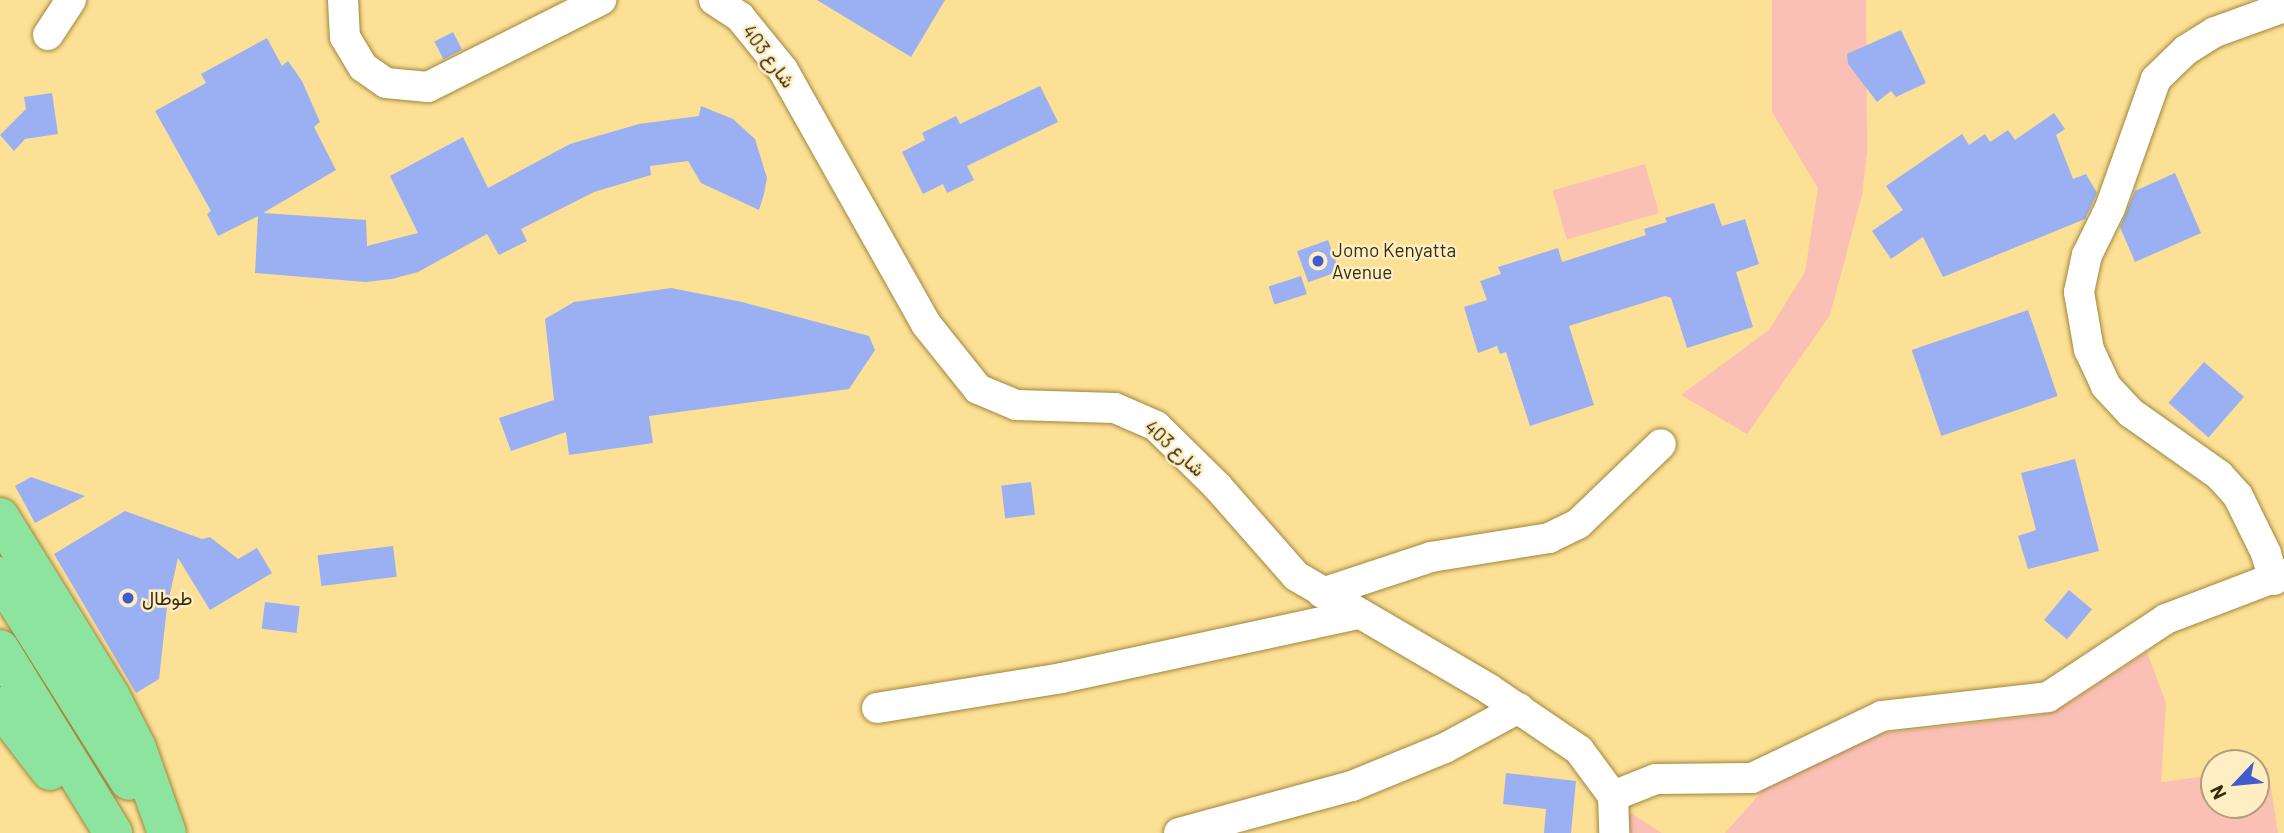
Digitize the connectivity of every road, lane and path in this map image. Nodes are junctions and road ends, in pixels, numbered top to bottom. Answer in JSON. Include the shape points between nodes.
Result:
{"nodes":[{"id":1,"x":71,"y":0,"type":"edge"},
{"id":2,"x":343,"y":0,"type":"edge"},
{"id":3,"x":601,"y":0,"type":"edge"},
{"id":4,"x":714,"y":0,"type":"edge"},
{"id":5,"x":2284,"y":7,"type":"edge"},
{"id":6,"x":48,"y":35,"type":"dead end"},
{"id":7,"x":1661,"y":444,"type":"dead end"},
{"id":8,"x":0,"y":517,"type":"edge"},
{"id":9,"x":0,"y":576,"type":"edge"},
{"id":10,"x":2279,"y":577,"type":"edge"},
{"id":11,"x":1322,"y":593,"type":"junction"},
{"id":12,"x":1359,"y":614,"type":"junction"},
{"id":13,"x":0,"y":649,"type":"edge"},
{"id":14,"x":0,"y":706,"type":"edge"},
{"id":15,"x":877,"y":708,"type":"dead end"},
{"id":16,"x":1519,"y":708,"type":"junction"},
{"id":17,"x":1613,"y":796,"type":"junction"},
{"id":18,"x":103,"y":833,"type":"edge"},
{"id":19,"x":113,"y":833,"type":"edge"},
{"id":20,"x":161,"y":833,"type":"edge"},
{"id":21,"x":167,"y":833,"type":"edge"},
{"id":22,"x":1179,"y":833,"type":"edge"},
{"id":23,"x":1614,"y":833,"type":"edge"}],
"edges":[{"from":1,"to":6,"type":"street"},
{"from":2,"to":3,"type":"street","via":[[345,37],[363,66],[386,83],[428,87]]},
{"from":4,"to":11,"type":"street","name":"شارع 403","via":[[740,17],[783,70],[926,324],[978,388],[1016,405],[1115,408],[1156,426],[1217,486],[1296,576]]},
{"from":5,"to":10,"type":"street","via":[[2215,32],[2186,50],[2156,79],[2110,208],[2087,254],[2079,292],[2089,350],[2116,401],[2218,475],[2238,496]]},
{"from":7,"to":11,"type":"street","via":[[1578,524],[1549,538],[1431,557]]},
{"from":8,"to":21,"type":"highway","via":[[111,697],[136,748]]},
{"from":9,"to":20,"type":"highway"},
{"from":10,"to":17,"type":"street","via":[[2165,620],[2048,698],[1882,716],[1752,778],[1656,779]]},
{"from":11,"to":12,"type":"street","name":"شارع 403"},
{"from":12,"to":15,"type":"street","via":[[1062,678]]},
{"from":12,"to":16,"type":"street","name":"شارع 403"},
{"from":13,"to":19,"type":"highway"},
{"from":14,"to":18,"type":"highway"},
{"from":16,"to":17,"type":"street","name":"شارع 403","via":[[1579,750]]},
{"from":16,"to":22,"type":"street","via":[[1445,748],[1375,778]]},
{"from":17,"to":23,"type":"street"}]}
